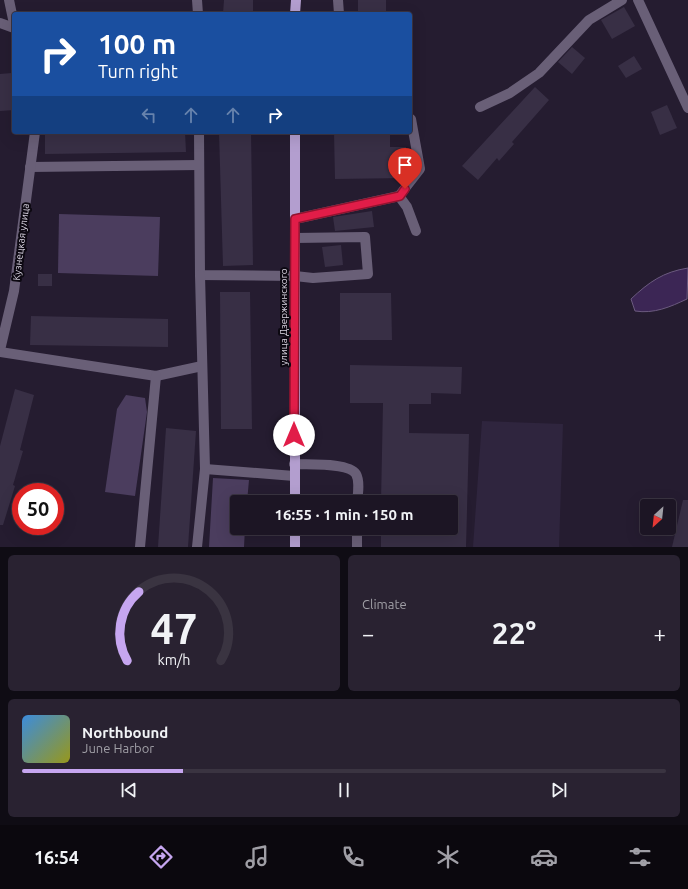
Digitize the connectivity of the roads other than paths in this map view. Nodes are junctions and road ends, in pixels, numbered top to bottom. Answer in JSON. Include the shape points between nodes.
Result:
{"nodes":[{"id":1,"x":9,"y":0,"type":"edge"},
{"id":2,"x":197,"y":0,"type":"edge"},
{"id":3,"x":296,"y":0,"type":"edge"},
{"id":4,"x":338,"y":0,"type":"edge"},
{"id":5,"x":622,"y":0,"type":"edge"},
{"id":6,"x":638,"y":0,"type":"edge"},
{"id":7,"x":198,"y":12,"type":"edge"},
{"id":8,"x":296,"y":12,"type":"edge"},
{"id":9,"x":339,"y":12,"type":"edge"},
{"id":10,"x":12,"y":14,"type":"edge"},
{"id":11,"x":0,"y":23,"type":"edge"},
{"id":12,"x":12,"y":27,"type":"edge"},
{"id":13,"x":480,"y":107,"type":"dead end"},
{"id":14,"x":688,"y":108,"type":"edge"},
{"id":15,"x":412,"y":125,"type":"edge"},
{"id":16,"x":35,"y":134,"type":"edge"},
{"id":17,"x":199,"y":134,"type":"edge"},
{"id":18,"x":295,"y":134,"type":"edge"},
{"id":19,"x":199,"y":165,"type":"junction"},
{"id":20,"x":30,"y":167,"type":"junction"},
{"id":21,"x":400,"y":196,"type":"junction"},
{"id":22,"x":295,"y":219,"type":"junction"},
{"id":23,"x":416,"y":231,"type":"dead end"},
{"id":24,"x":295,"y":238,"type":"junction"},
{"id":25,"x":200,"y":275,"type":"junction"},
{"id":26,"x":294,"y":276,"type":"junction"},
{"id":27,"x":0,"y":351,"type":"edge"},
{"id":28,"x":202,"y":366,"type":"junction"},
{"id":29,"x":156,"y":376,"type":"junction"},
{"id":30,"x":294,"y":464,"type":"junction"},
{"id":31,"x":205,"y":469,"type":"junction"},
{"id":32,"x":294,"y":476,"type":"junction"},
{"id":33,"x":295,"y":495,"type":"edge"},
{"id":34,"x":358,"y":495,"type":"edge"},
{"id":35,"x":295,"y":535,"type":"edge"},
{"id":36,"x":357,"y":535,"type":"edge"},
{"id":37,"x":140,"y":547,"type":"edge"},
{"id":38,"x":197,"y":547,"type":"edge"},
{"id":39,"x":295,"y":547,"type":"edge"},
{"id":40,"x":357,"y":547,"type":"edge"}],
"edges":[{"from":1,"to":10,"type":"street"},
{"from":2,"to":7,"type":"street"},
{"from":3,"to":8,"type":"main road"},
{"from":4,"to":9,"type":"street"},
{"from":5,"to":13,"type":"street","via":[[589,20],[539,73],[510,93]]},
{"from":6,"to":14,"type":"street"},
{"from":11,"to":12,"type":"street"},
{"from":15,"to":21,"type":"street","via":[[420,169]]},
{"from":16,"to":20,"type":"street","name":"Кузнецкая улица"},
{"from":17,"to":19,"type":"street"},
{"from":18,"to":22,"type":"main road","name":"улица Дзержинского"},
{"from":19,"to":20,"type":"street"},
{"from":19,"to":25,"type":"street"},
{"from":20,"to":27,"type":"street","name":"Кузнецкая улица","via":[[14,291]]},
{"from":21,"to":22,"type":"street"},
{"from":21,"to":23,"type":"street"},
{"from":22,"to":24,"type":"main road","name":"улица Дзержинского"},
{"from":24,"to":26,"type":"main road","name":"улица Дзержинского"},
{"from":24,"to":26,"type":"street","via":[[365,237],[368,274],[313,278]]},
{"from":25,"to":26,"type":"street"},
{"from":25,"to":28,"type":"street"},
{"from":26,"to":30,"type":"main road","name":"улица Дзержинского"},
{"from":27,"to":29,"type":"street"},
{"from":28,"to":29,"type":"street"},
{"from":28,"to":31,"type":"street"},
{"from":29,"to":37,"type":"street"},
{"from":30,"to":32,"type":"main road","name":"улица Дзержинского"},
{"from":30,"to":34,"type":"street","via":[[350,468],[358,480]]},
{"from":31,"to":32,"type":"street"},
{"from":31,"to":38,"type":"street"},
{"from":32,"to":33,"type":"main road","name":"улица Дзержинского"},
{"from":35,"to":39,"type":"main road"},
{"from":36,"to":40,"type":"street"}]}
